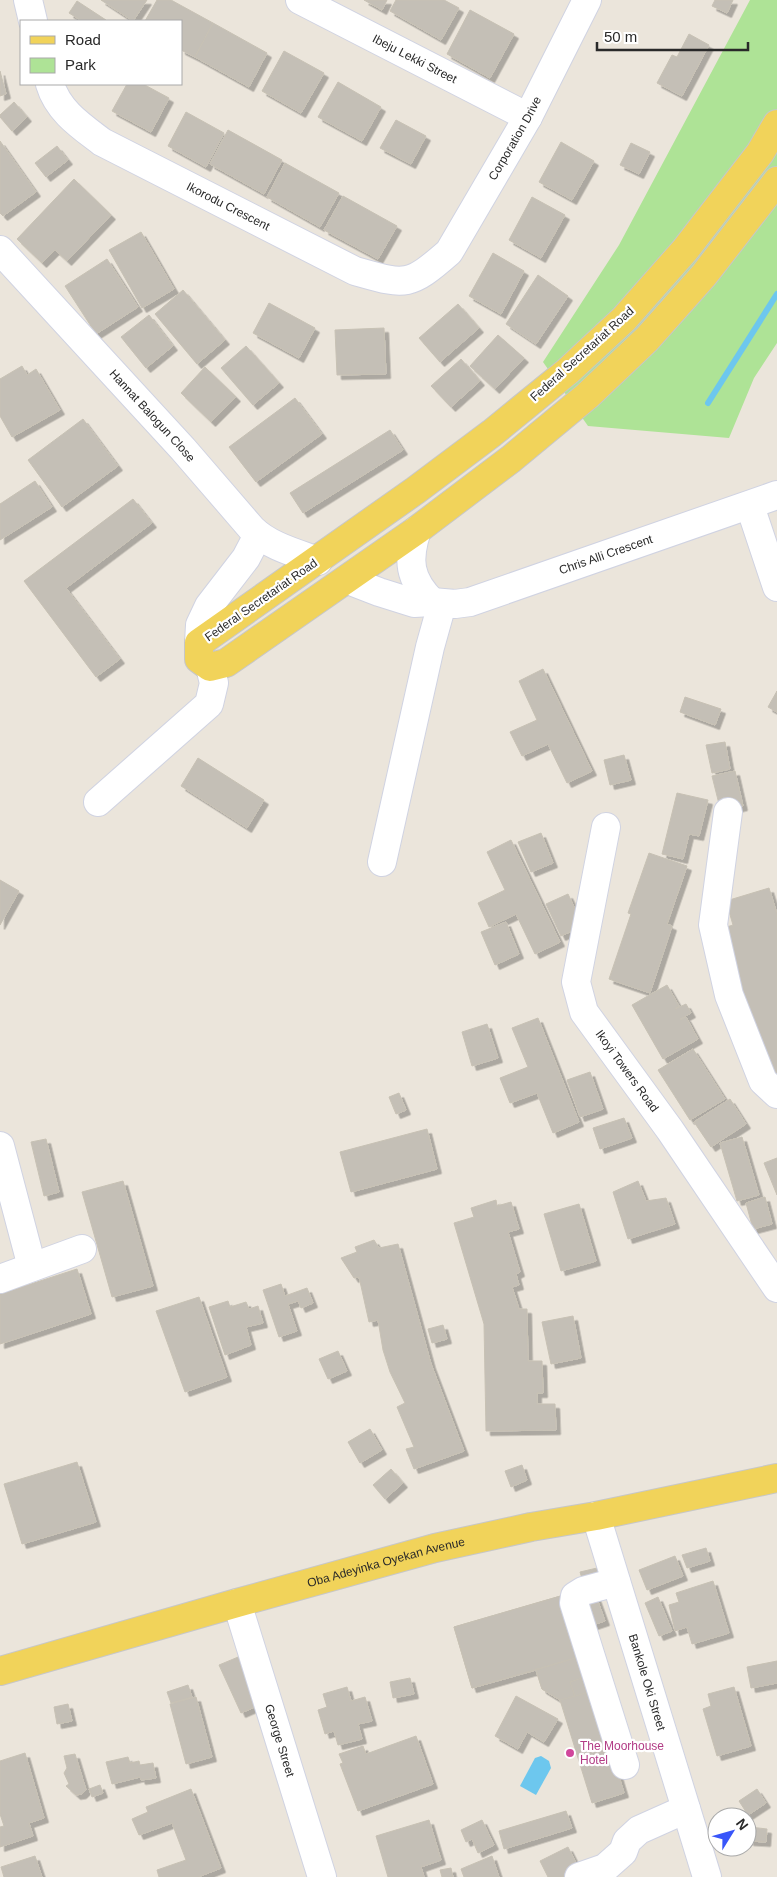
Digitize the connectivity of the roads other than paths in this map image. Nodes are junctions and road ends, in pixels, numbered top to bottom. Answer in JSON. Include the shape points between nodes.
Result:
{"nodes":[{"id":1,"x":28,"y":0,"type":"edge"},
{"id":2,"x":300,"y":0,"type":"edge"},
{"id":3,"x":587,"y":0,"type":"edge"},
{"id":4,"x":33,"y":20,"type":"edge"},
{"id":5,"x":50,"y":85,"type":"edge"},
{"id":6,"x":528,"y":117,"type":"junction"},
{"id":7,"x":777,"y":124,"type":"edge"},
{"id":8,"x":777,"y":181,"type":"edge"},
{"id":9,"x":0,"y":250,"type":"edge"},
{"id":10,"x":430,"y":269,"type":"joint"},
{"id":11,"x":777,"y":495,"type":"edge"},
{"id":12,"x":750,"y":506,"type":"junction"},
{"id":13,"x":418,"y":530,"type":"junction"},
{"id":14,"x":258,"y":535,"type":"junction"},
{"id":15,"x":318,"y":561,"type":"junction"},
{"id":16,"x":348,"y":580,"type":"junction"},
{"id":17,"x":777,"y":588,"type":"edge"},
{"id":18,"x":437,"y":603,"type":"junction"},
{"id":19,"x":204,"y":655,"type":"junction"},
{"id":20,"x":98,"y":802,"type":"dead end"},
{"id":21,"x":728,"y":812,"type":"dead end"},
{"id":22,"x":606,"y":827,"type":"dead end"},
{"id":23,"x":382,"y":862,"type":"dead end"},
{"id":24,"x":777,"y":1094,"type":"edge"},
{"id":25,"x":0,"y":1146,"type":"edge"},
{"id":26,"x":82,"y":1250,"type":"dead end"},
{"id":27,"x":32,"y":1267,"type":"junction"},
{"id":28,"x":0,"y":1278,"type":"edge"},
{"id":29,"x":777,"y":1288,"type":"edge"},
{"id":30,"x":777,"y":1478,"type":"edge"},
{"id":31,"x":596,"y":1516,"type":"junction"},
{"id":32,"x":616,"y":1582,"type":"junction"},
{"id":33,"x":237,"y":1603,"type":"junction"},
{"id":34,"x":0,"y":1671,"type":"edge"},
{"id":35,"x":625,"y":1766,"type":"dead end"},
{"id":36,"x":686,"y":1809,"type":"junction"},
{"id":37,"x":322,"y":1877,"type":"edge"},
{"id":38,"x":579,"y":1877,"type":"edge"},
{"id":39,"x":707,"y":1877,"type":"edge"}],
"edges":[{"from":1,"to":4,"type":"street"},
{"from":2,"to":6,"type":"street","name":"Ibeju Lekki Street"},
{"from":3,"to":6,"type":"street","name":"Corporation Drive"},
{"from":5,"to":10,"type":"street","name":"Ikorodu Crescent","via":[[53,95],[72,119],[102,142],[355,271],[395,282],[415,278]]},
{"from":6,"to":10,"type":"street","name":"Corporation Drive","via":[[449,252]]},
{"from":7,"to":15,"type":"main road","name":"Federal Secretariat Road","via":[[760,152],[685,250],[624,319],[568,371],[492,433]]},
{"from":8,"to":13,"type":"main road","via":[[704,275],[647,339],[587,396]]},
{"from":9,"to":14,"type":"street","name":"Hannat Balogun Close"},
{"from":11,"to":12,"type":"street","name":"Chris Alli Crescent"},
{"from":12,"to":17,"type":"street"},
{"from":12,"to":18,"type":"street","name":"Chris Alli Crescent","via":[[470,602]]},
{"from":13,"to":16,"type":"main road"},
{"from":13,"to":18,"type":"street","via":[[411,553],[412,571],[418,585]]},
{"from":14,"to":15,"type":"street","name":"Hannat Balogun Close"},
{"from":14,"to":19,"type":"street","via":[[246,558],[209,606],[200,625]]},
{"from":15,"to":19,"type":"main road","name":"Federal Secretariat Road"},
{"from":16,"to":18,"type":"street","name":"Chris Alli Crescent","via":[[401,600]]},
{"from":16,"to":19,"type":"main road","via":[[226,663]]},
{"from":18,"to":23,"type":"street"},
{"from":19,"to":20,"type":"street","via":[[214,682],[209,704]]},
{"from":21,"to":24,"type":"street","via":[[713,924],[729,995],[763,1081]]},
{"from":22,"to":29,"type":"street","name":"Ikoyi Towers Road","via":[[576,982],[584,1012],[670,1130]]},
{"from":25,"to":27,"type":"street"},
{"from":26,"to":27,"type":"street"},
{"from":27,"to":28,"type":"street"},
{"from":30,"to":31,"type":"main road","name":"Oba Adeyinka Oyekan Avenue"},
{"from":31,"to":32,"type":"street","name":"Bankole Oki Street"},
{"from":31,"to":33,"type":"main road","name":"Oba Adeyinka Oyekan Avenue","via":[[435,1548]]},
{"from":32,"to":35,"type":"street","via":[[583,1591],[575,1596],[574,1603]]},
{"from":32,"to":36,"type":"street","name":"Bankole Oki Street"},
{"from":33,"to":34,"type":"main road","name":"Oba Adeyinka Oyekan Avenue"},
{"from":33,"to":37,"type":"street","name":"George Street"},
{"from":36,"to":38,"type":"street","via":[[640,1830],[605,1868]]},
{"from":36,"to":39,"type":"street","name":"Bankole Oki Street"}]}
